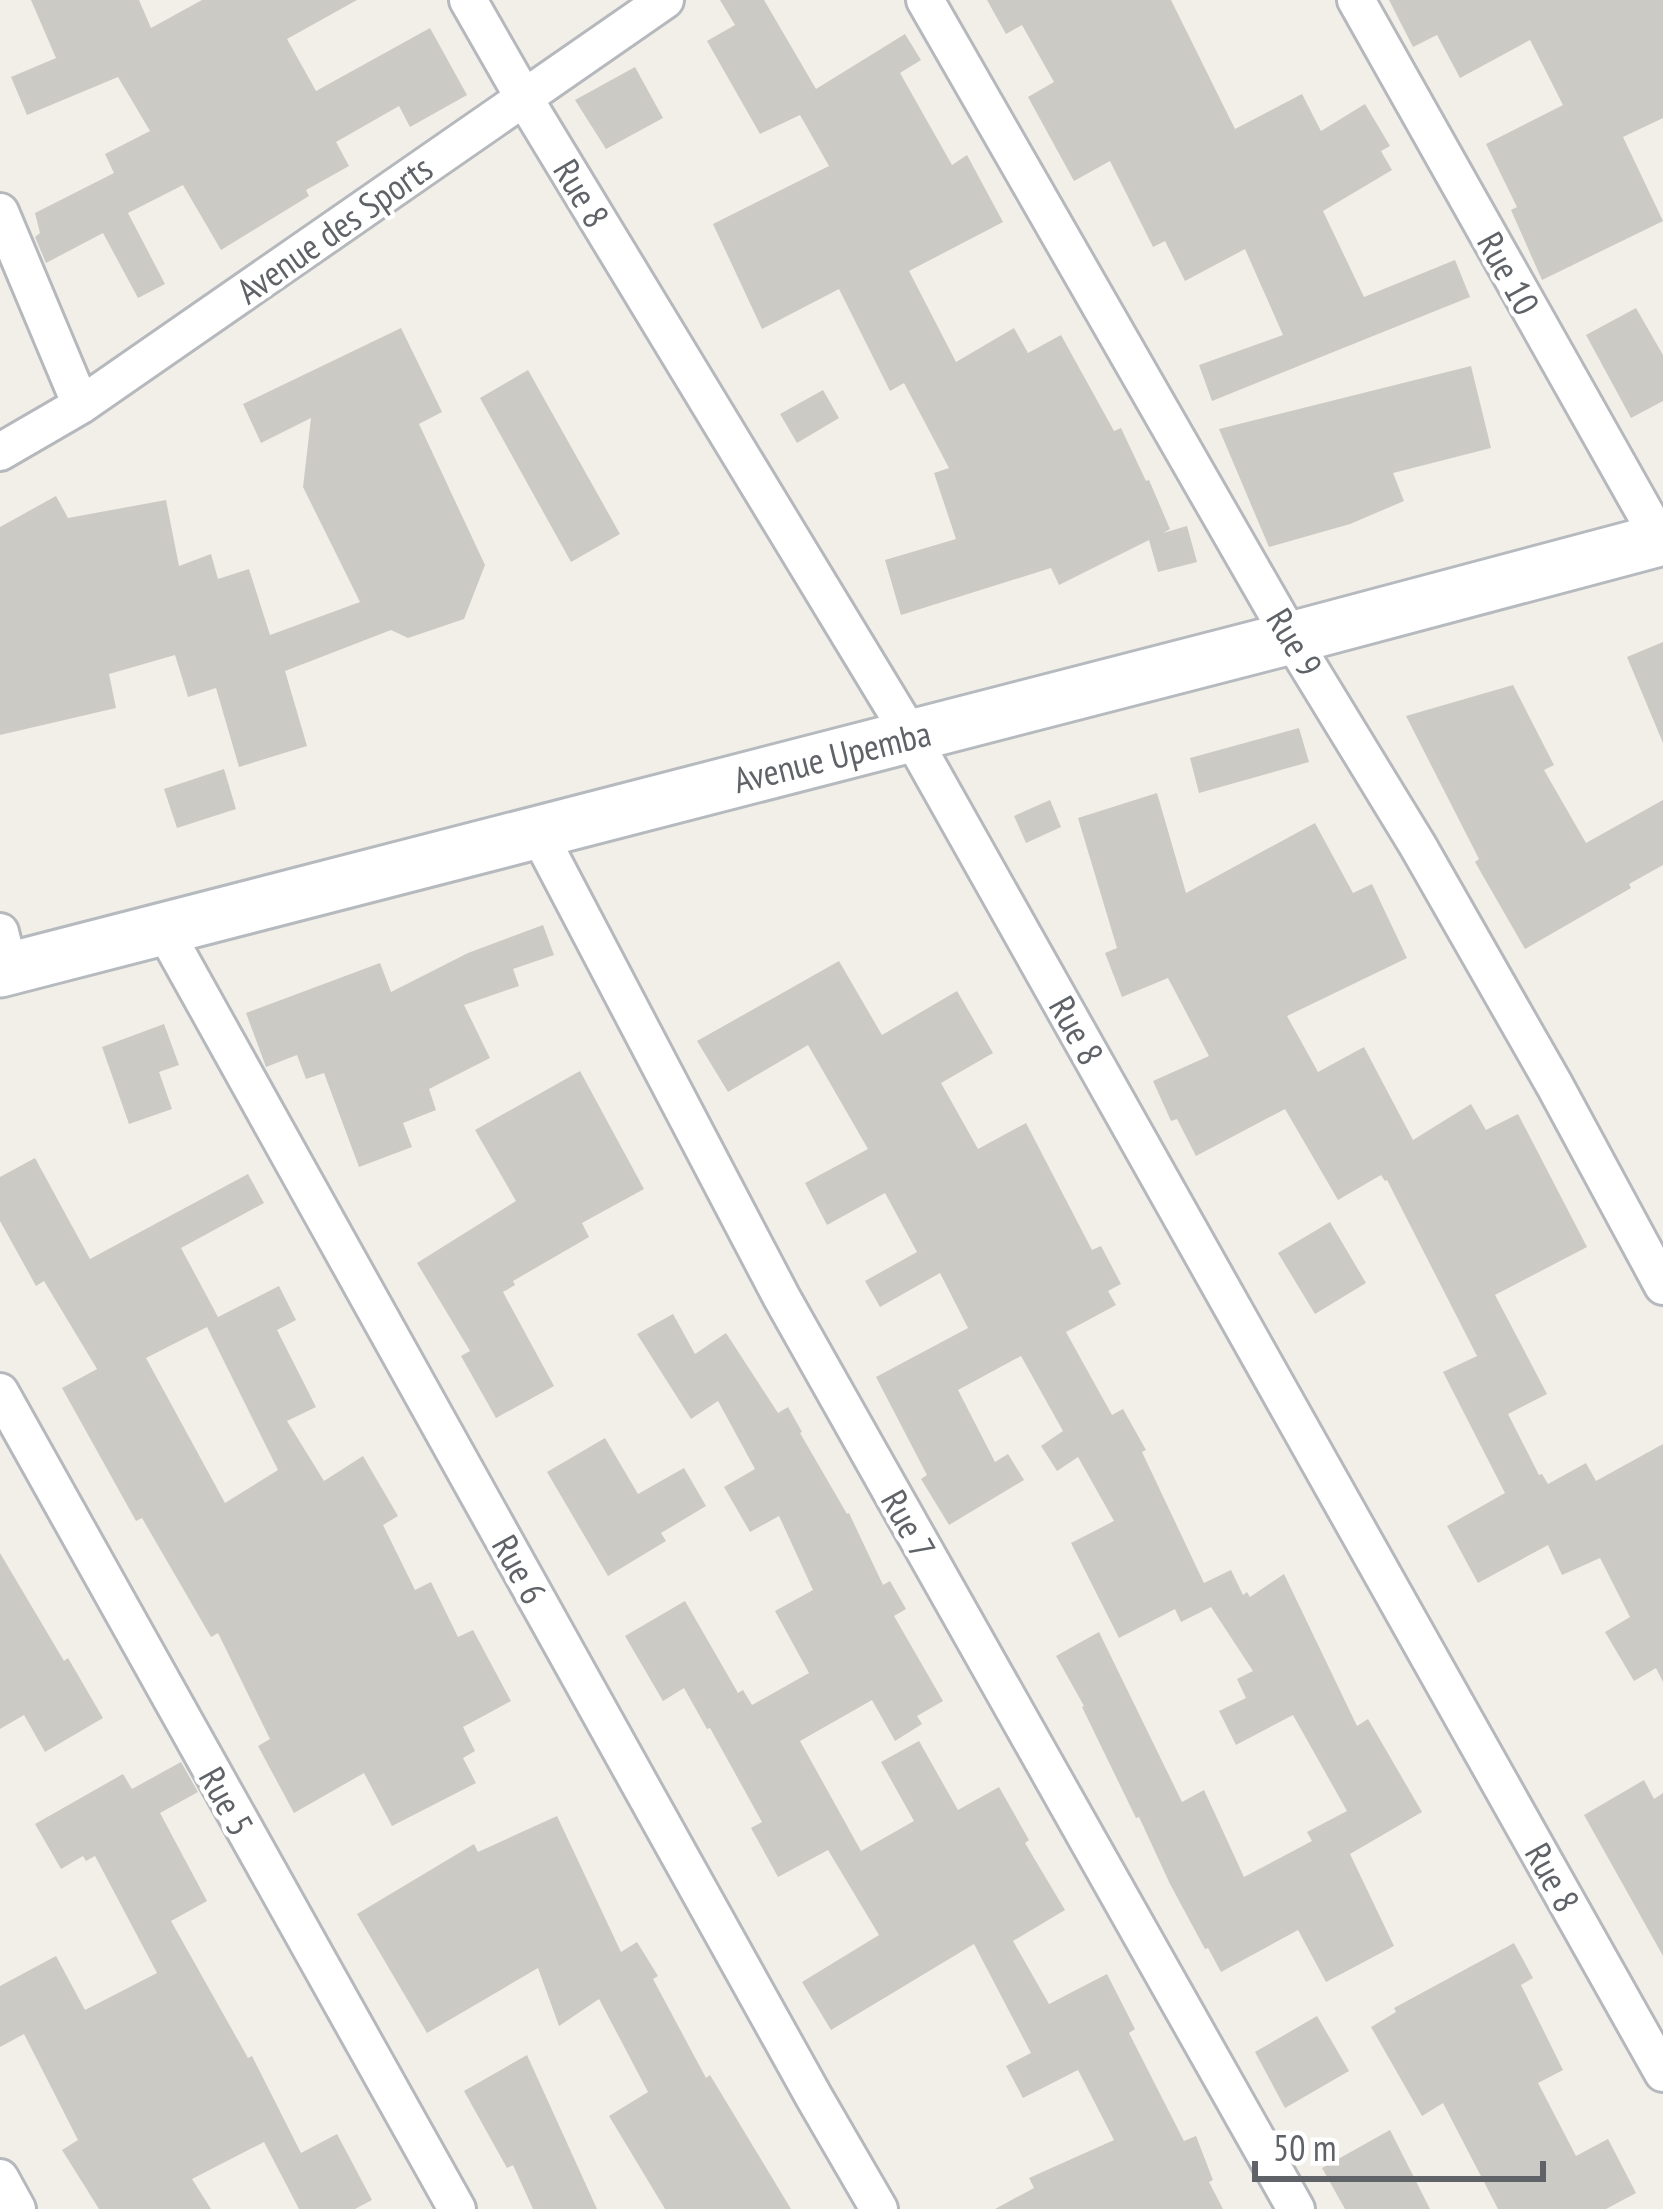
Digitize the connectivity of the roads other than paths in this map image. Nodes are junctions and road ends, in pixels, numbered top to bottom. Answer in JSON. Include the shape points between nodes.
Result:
{"nodes":[{"id":1,"x":468,"y":0,"type":"edge"},
{"id":2,"x":664,"y":0,"type":"edge"},
{"id":3,"x":925,"y":0,"type":"edge"},
{"id":4,"x":1356,"y":0,"type":"edge"},
{"id":5,"x":524,"y":98,"type":"junction"},
{"id":6,"x":0,"y":212,"type":"edge"},
{"id":7,"x":81,"y":405,"type":"junction"},
{"id":8,"x":0,"y":452,"type":"edge"},
{"id":9,"x":1662,"y":541,"type":"edge"},
{"id":10,"x":1291,"y":638,"type":"junction"},
{"id":11,"x":911,"y":736,"type":"junction"},
{"id":12,"x":537,"y":831,"type":"junction"},
{"id":13,"x":163,"y":928,"type":"junction"},
{"id":14,"x":3,"y":957,"type":"edge"},
{"id":15,"x":1663,"y":1286,"type":"edge"},
{"id":16,"x":0,"y":1392,"type":"edge"},
{"id":17,"x":1663,"y":2073,"type":"edge"},
{"id":18,"x":0,"y":2178,"type":"edge"},
{"id":19,"x":17,"y":2209,"type":"edge"},
{"id":20,"x":458,"y":2209,"type":"edge"},
{"id":21,"x":879,"y":2209,"type":"edge"},
{"id":22,"x":1297,"y":2209,"type":"edge"}],
"edges":[{"from":1,"to":5,"type":"street","name":"Rue 8"},
{"from":2,"to":5,"type":"street","name":"Avenue des Sports"},
{"from":3,"to":10,"type":"street","name":"Rue 9"},
{"from":4,"to":9,"type":"street","name":"Rue 10"},
{"from":5,"to":7,"type":"street","name":"Avenue des Sports"},
{"from":5,"to":11,"type":"street","name":"Rue 8"},
{"from":6,"to":7,"type":"street"},
{"from":7,"to":8,"type":"street","name":"Avenue des Sports"},
{"from":9,"to":10,"type":"street","name":"Avenue Upemba"},
{"from":10,"to":11,"type":"street","name":"Avenue Upemba"},
{"from":10,"to":15,"type":"street","name":"Rue 9","via":[[1418,846]]},
{"from":11,"to":12,"type":"street","name":"Avenue Upemba"},
{"from":11,"to":17,"type":"street","name":"Rue 8"},
{"from":12,"to":13,"type":"street","name":"Avenue Upemba"},
{"from":12,"to":22,"type":"street","name":"Rue 7","via":[[782,1298]]},
{"from":13,"to":14,"type":"street","name":"Avenue Upemba"},
{"from":13,"to":21,"type":"street","name":"Rue 6"},
{"from":16,"to":20,"type":"street","name":"Rue 5"},
{"from":18,"to":19,"type":"street"}]}
